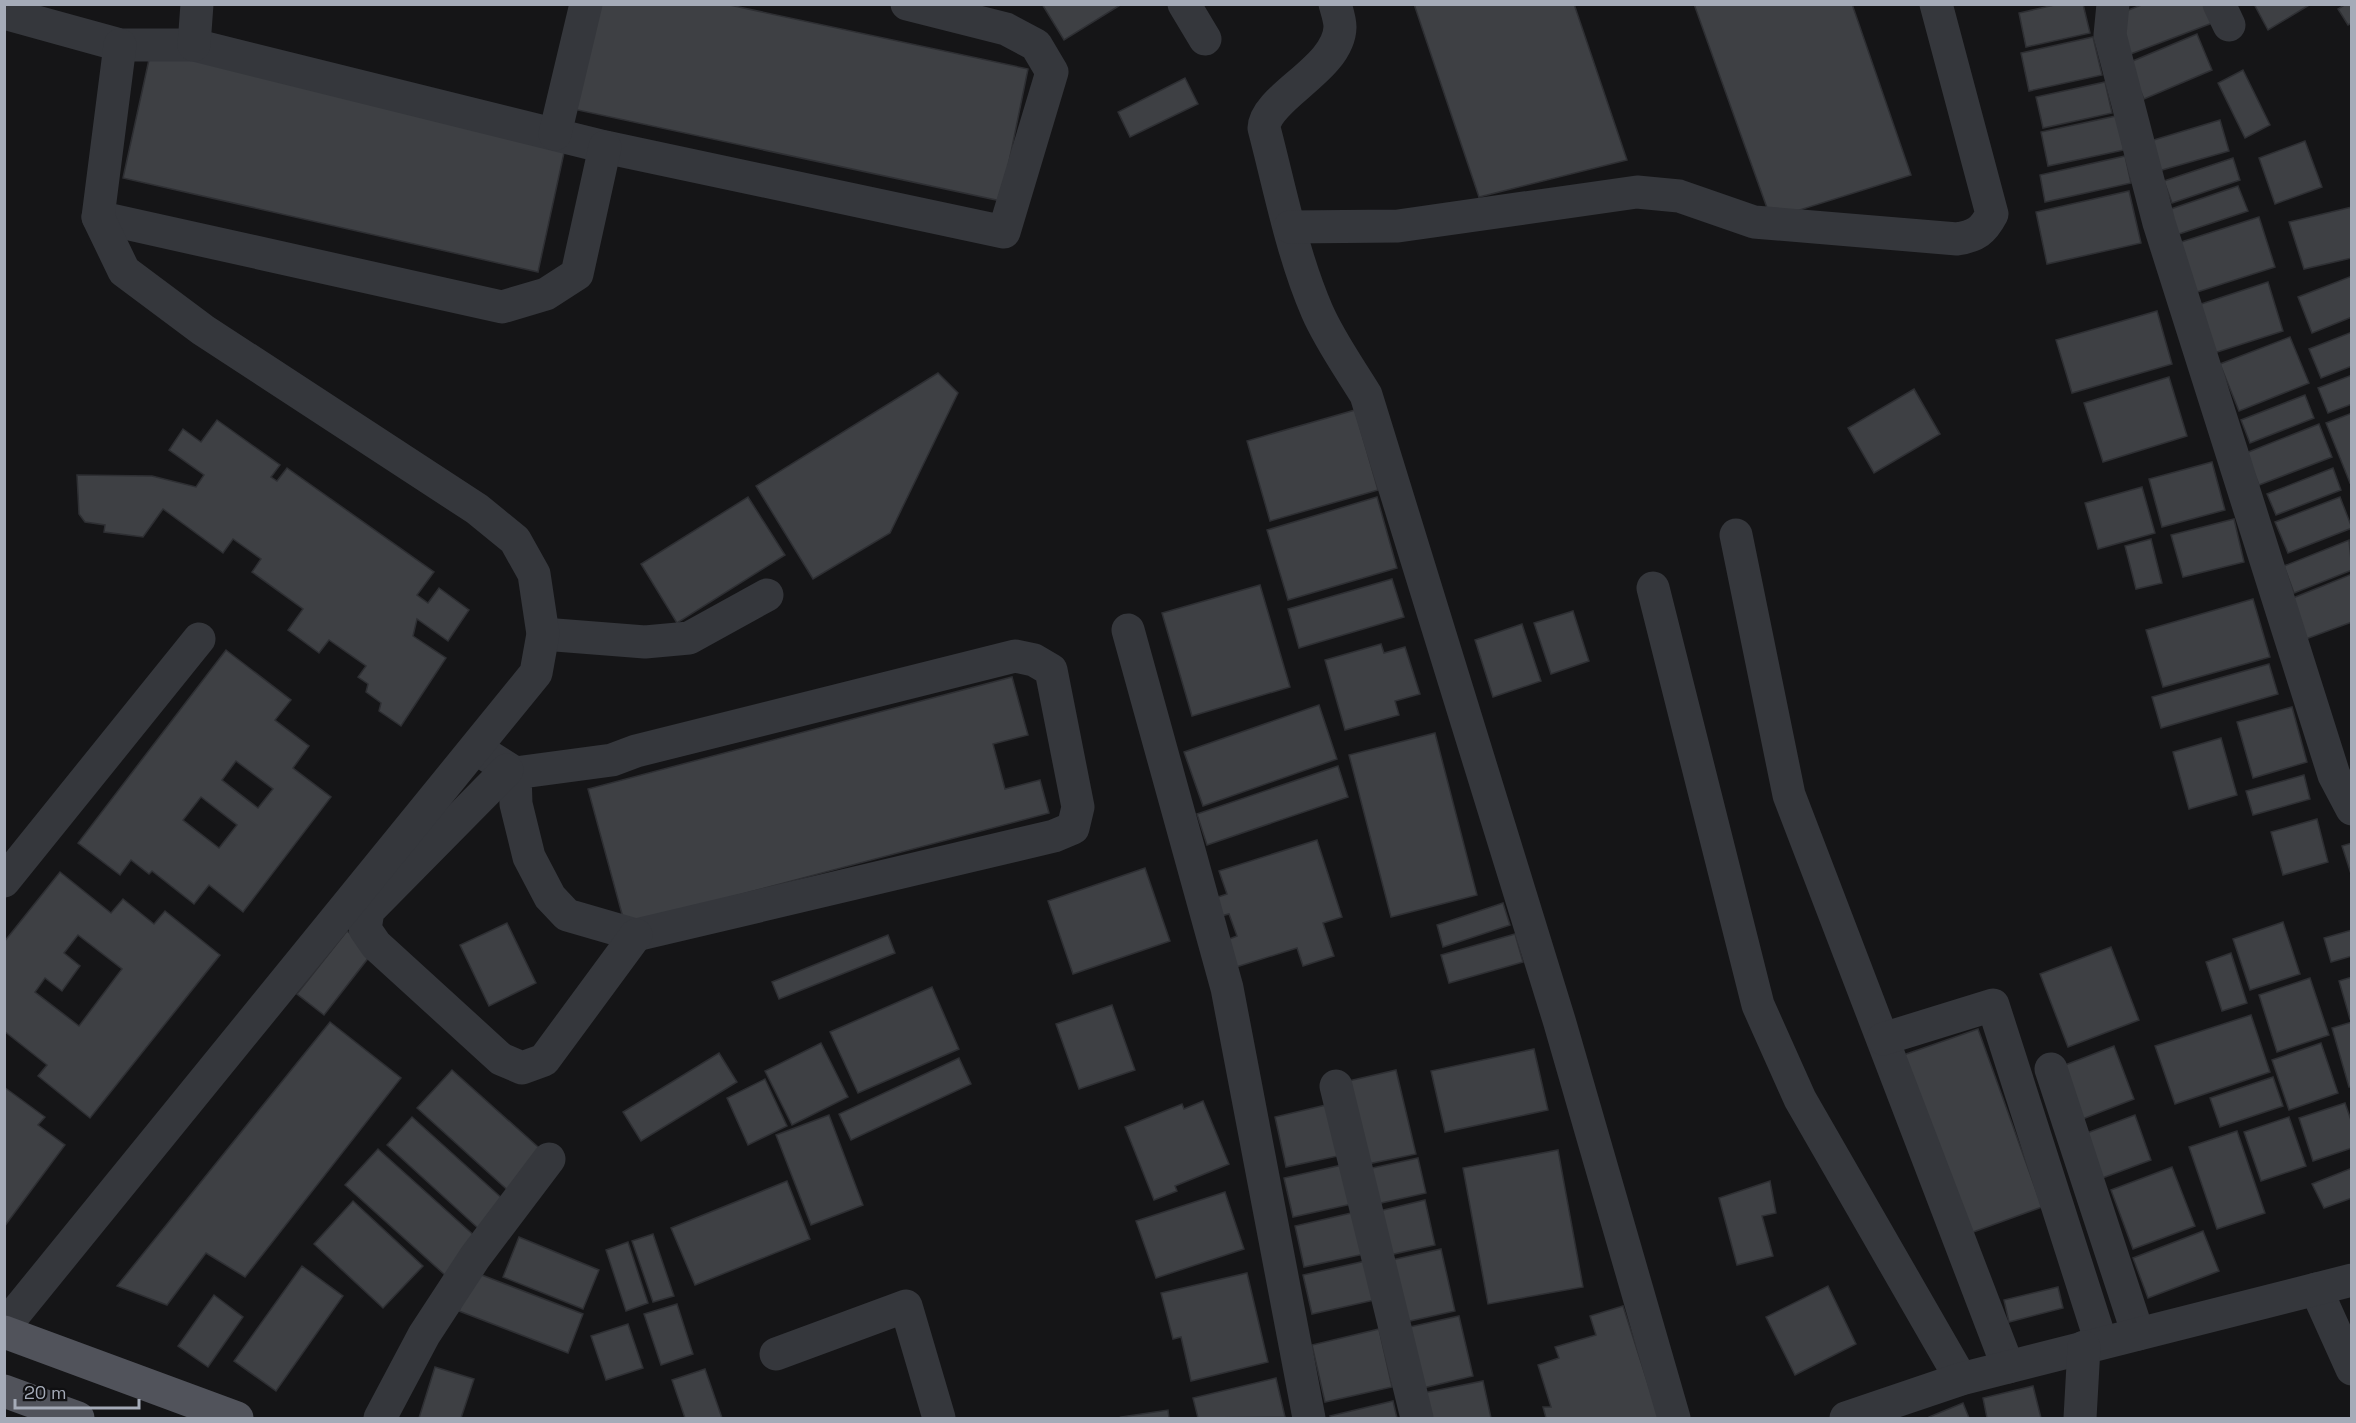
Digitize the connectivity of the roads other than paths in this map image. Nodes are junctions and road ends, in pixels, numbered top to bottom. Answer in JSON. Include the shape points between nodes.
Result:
{"nodes":[{"id":1,"x":197,"y":4,"type":"edge"},
{"id":2,"x":586,"y":4,"type":"edge"},
{"id":3,"x":907,"y":4,"type":"edge"},
{"id":4,"x":1184,"y":4,"type":"edge"},
{"id":5,"x":1335,"y":4,"type":"edge"},
{"id":6,"x":1936,"y":4,"type":"edge"},
{"id":7,"x":2114,"y":4,"type":"edge"},
{"id":8,"x":4,"y":14,"type":"edge"},
{"id":9,"x":1205,"y":39,"type":"dead end"},
{"id":10,"x":120,"y":45,"type":"junction"},
{"id":11,"x":194,"y":45,"type":"junction"},
{"id":12,"x":555,"y":134,"type":"junction"},
{"id":13,"x":605,"y":147,"type":"junction"},
{"id":14,"x":98,"y":217,"type":"junction"},
{"id":15,"x":1290,"y":227,"type":"junction"},
{"id":16,"x":1736,"y":535,"type":"dead end"},
{"id":17,"x":1653,"y":588,"type":"dead end"},
{"id":18,"x":767,"y":595,"type":"dead end"},
{"id":19,"x":1128,"y":630,"type":"dead end"},
{"id":20,"x":543,"y":634,"type":"junction"},
{"id":21,"x":199,"y":639,"type":"dead end"},
{"id":22,"x":477,"y":749,"type":"junction"},
{"id":23,"x":511,"y":771,"type":"junction"},
{"id":24,"x":2352,"y":809,"type":"edge"},
{"id":25,"x":4,"y":881,"type":"edge"},
{"id":26,"x":636,"y":935,"type":"junction"},
{"id":27,"x":1883,"y":1039,"type":"junction"},
{"id":28,"x":2051,"y":1069,"type":"dead end"},
{"id":29,"x":1336,"y":1086,"type":"dead end"},
{"id":30,"x":549,"y":1159,"type":"dead end"},
{"id":31,"x":2352,"y":1280,"type":"edge"},
{"id":32,"x":2316,"y":1289,"type":"junction"},
{"id":33,"x":4,"y":1327,"type":"edge"},
{"id":34,"x":4,"y":1332,"type":"edge"},
{"id":35,"x":2138,"y":1334,"type":"junction"},
{"id":36,"x":2092,"y":1344,"type":"junction"},
{"id":37,"x":776,"y":1354,"type":"dead end"},
{"id":38,"x":2008,"y":1367,"type":"junction"},
{"id":39,"x":2352,"y":1369,"type":"edge"},
{"id":40,"x":1961,"y":1379,"type":"junction"},
{"id":41,"x":4,"y":1391,"type":"edge"},
{"id":42,"x":78,"y":1419,"type":"edge"},
{"id":43,"x":237,"y":1419,"type":"edge"},
{"id":44,"x":380,"y":1419,"type":"edge"},
{"id":45,"x":939,"y":1419,"type":"edge"},
{"id":46,"x":1308,"y":1419,"type":"edge"},
{"id":47,"x":1418,"y":1419,"type":"edge"},
{"id":48,"x":1674,"y":1419,"type":"edge"},
{"id":49,"x":1846,"y":1419,"type":"edge"},
{"id":50,"x":2080,"y":1419,"type":"edge"}],
"edges":[{"from":1,"to":11,"type":"street"},
{"from":2,"to":12,"type":"street"},
{"from":3,"to":13,"type":"street","via":[[1006,28],[1036,45],[1052,72],[1004,232]]},
{"from":4,"to":9,"type":"street"},
{"from":5,"to":15,"type":"street","via":[[1340,27],[1336,45],[1312,74],[1269,113],[1264,123]]},
{"from":6,"to":15,"type":"street","via":[[1992,214],[1984,229],[1974,236],[1957,239],[1754,222],[1679,196],[1637,192],[1398,226]]},
{"from":7,"to":24,"type":"street","via":[[2110,35],[2159,223],[2334,775]]},
{"from":8,"to":10,"type":"street"},
{"from":10,"to":11,"type":"street"},
{"from":10,"to":14,"type":"street"},
{"from":11,"to":12,"type":"street"},
{"from":12,"to":13,"type":"street"},
{"from":13,"to":14,"type":"street","via":[[577,274],[546,294],[502,307]]},
{"from":14,"to":20,"type":"street","via":[[124,271],[203,330],[477,509],[515,540],[534,574]]},
{"from":15,"to":48,"type":"street","via":[[1317,310],[1366,395],[1558,1020]]},
{"from":16,"to":27,"type":"street","via":[[1789,795]]},
{"from":17,"to":40,"type":"street","via":[[1758,1005],[1800,1099]]},
{"from":18,"to":20,"type":"street","via":[[689,638],[645,642]]},
{"from":19,"to":46,"type":"street","via":[[1227,987]]},
{"from":20,"to":22,"type":"street","via":[[536,673]]},
{"from":21,"to":25,"type":"street"},
{"from":22,"to":23,"type":"street"},
{"from":22,"to":33,"type":"street"},
{"from":23,"to":26,"type":"street","via":[[529,857],[550,897],[567,915]]},
{"from":23,"to":26,"type":"street","via":[[368,911],[365,929],[376,945],[501,1059],[522,1068],[544,1060]]},
{"from":23,"to":26,"type":"street","via":[[612,760],[1015,656],[1034,660],[1051,670],[1078,807],[1073,828],[1042,839]]},
{"from":27,"to":36,"type":"street","via":[[1993,1005]]},
{"from":27,"to":38,"type":"street"},
{"from":28,"to":35,"type":"street"},
{"from":29,"to":47,"type":"street"},
{"from":30,"to":44,"type":"street","via":[[475,1257],[424,1335]]},
{"from":31,"to":32,"type":"street"},
{"from":32,"to":35,"type":"street"},
{"from":32,"to":39,"type":"street"},
{"from":34,"to":43,"type":"main road"},
{"from":35,"to":36,"type":"street"},
{"from":36,"to":38,"type":"street"},
{"from":36,"to":50,"type":"street"},
{"from":37,"to":45,"type":"street","via":[[906,1306]]},
{"from":38,"to":40,"type":"street"},
{"from":40,"to":49,"type":"street"},
{"from":41,"to":42,"type":"main road"}]}
